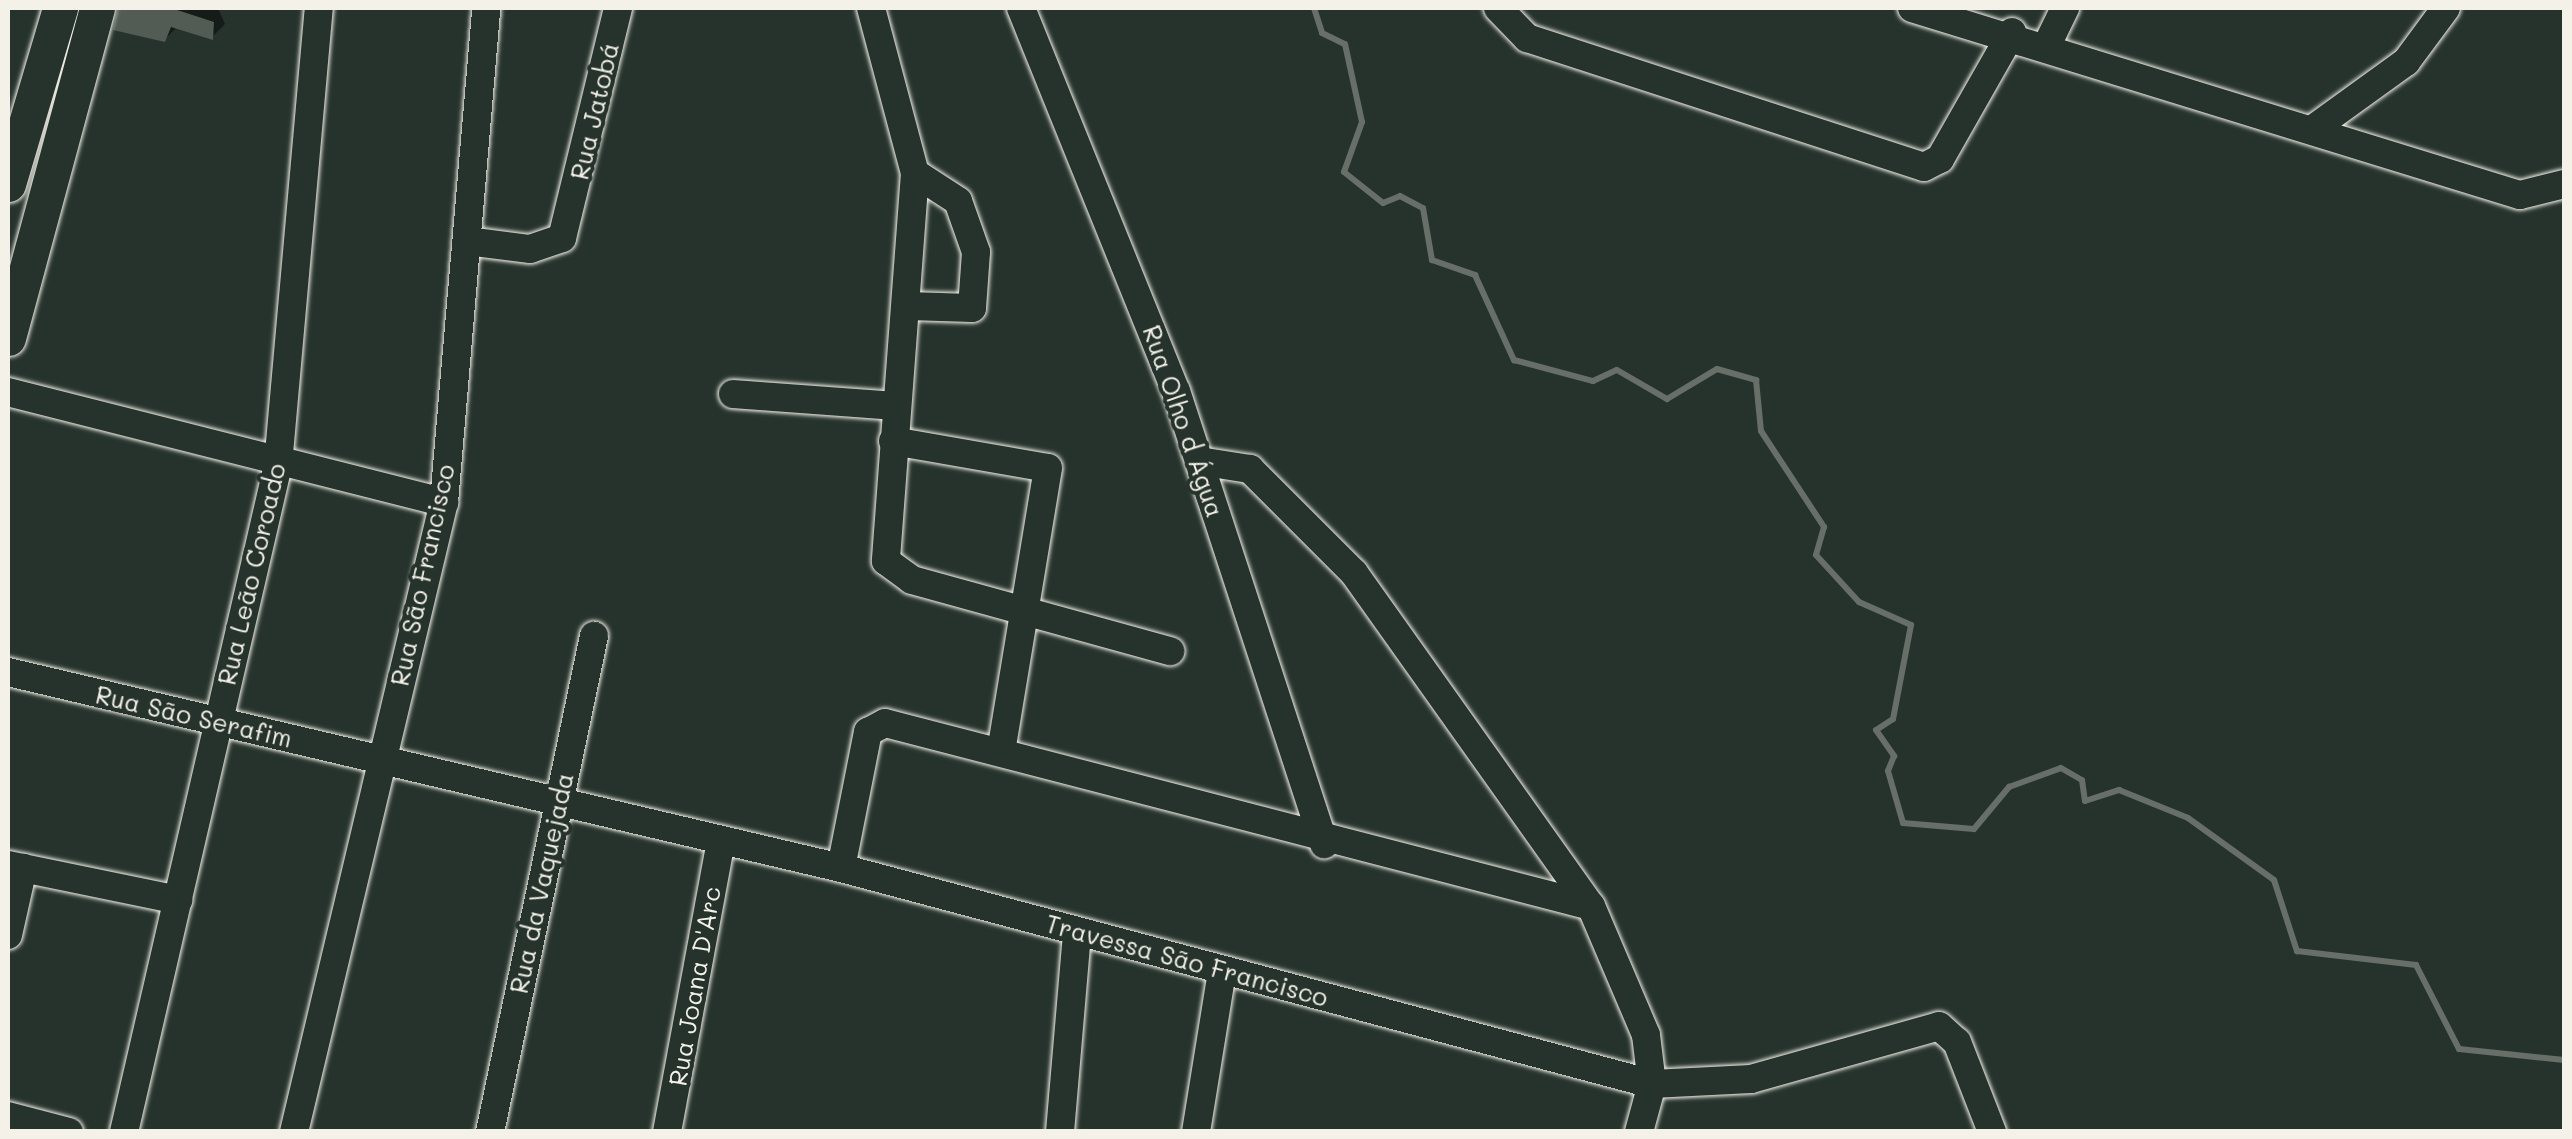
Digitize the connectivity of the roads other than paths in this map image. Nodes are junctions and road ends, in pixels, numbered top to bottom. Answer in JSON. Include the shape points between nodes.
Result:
{"nodes":[{"id":1,"x":60,"y":8,"type":"edge"},
{"id":2,"x":96,"y":8,"type":"edge"},
{"id":3,"x":319,"y":8,"type":"edge"},
{"id":4,"x":486,"y":8,"type":"edge"},
{"id":5,"x":618,"y":8,"type":"edge"},
{"id":6,"x":871,"y":8,"type":"edge"},
{"id":7,"x":1021,"y":8,"type":"edge"},
{"id":8,"x":1498,"y":8,"type":"edge"},
{"id":9,"x":1912,"y":8,"type":"edge"},
{"id":10,"x":2065,"y":8,"type":"edge"},
{"id":11,"x":2446,"y":8,"type":"edge"},
{"id":12,"x":2012,"y":32,"type":"junction"},
{"id":13,"x":2048,"y":42,"type":"junction"},
{"id":14,"x":2313,"y":129,"type":"junction"},
{"id":15,"x":915,"y":173,"type":"junction"},
{"id":16,"x":8,"y":182,"type":"edge"},
{"id":17,"x":2564,"y":184,"type":"edge"},
{"id":18,"x":46,"y":192,"type":"junction"},
{"id":19,"x":467,"y":241,"type":"junction"},
{"id":20,"x":908,"y":306,"type":"junction"},
{"id":21,"x":8,"y":338,"type":"edge"},
{"id":22,"x":8,"y":392,"type":"edge"},
{"id":23,"x":733,"y":394,"type":"dead end"},
{"id":24,"x":896,"y":406,"type":"junction"},
{"id":25,"x":893,"y":441,"type":"junction"},
{"id":26,"x":1199,"y":461,"type":"junction"},
{"id":27,"x":278,"y":465,"type":"junction"},
{"id":28,"x":444,"y":502,"type":"junction"},
{"id":29,"x":1028,"y":613,"type":"junction"},
{"id":30,"x":594,"y":636,"type":"dead end"},
{"id":31,"x":1170,"y":651,"type":"dead end"},
{"id":32,"x":8,"y":672,"type":"edge"},
{"id":33,"x":216,"y":722,"type":"junction"},
{"id":34,"x":1001,"y":751,"type":"junction"},
{"id":35,"x":381,"y":758,"type":"junction"},
{"id":36,"x":559,"y":799,"type":"junction"},
{"id":37,"x":721,"y":840,"type":"junction"},
{"id":38,"x":1324,"y":844,"type":"junction"},
{"id":39,"x":15,"y":866,"type":"edge"},
{"id":40,"x":841,"y":868,"type":"junction"},
{"id":41,"x":178,"y":900,"type":"junction"},
{"id":42,"x":1591,"y":906,"type":"junction"},
{"id":43,"x":1077,"y":933,"type":"junction"},
{"id":44,"x":8,"y":935,"type":"edge"},
{"id":45,"x":1222,"y":972,"type":"junction"},
{"id":46,"x":1652,"y":1084,"type":"junction"},
{"id":47,"x":8,"y":1116,"type":"edge"},
{"id":48,"x":1200,"y":1131,"type":"edge"},
{"id":49,"x":70,"y":1132,"type":"edge"},
{"id":50,"x":124,"y":1132,"type":"edge"},
{"id":51,"x":294,"y":1132,"type":"edge"},
{"id":52,"x":490,"y":1132,"type":"edge"},
{"id":53,"x":668,"y":1132,"type":"edge"},
{"id":54,"x":1060,"y":1132,"type":"edge"},
{"id":55,"x":1638,"y":1132,"type":"edge"},
{"id":56,"x":1992,"y":1132,"type":"edge"}],
"edges":[{"from":1,"to":16,"type":"main road"},
{"from":2,"to":18,"type":"main road"},
{"from":3,"to":27,"type":"street","name":"Rua Leão Coroado"},
{"from":4,"to":19,"type":"street","name":"Rua São Francisco"},
{"from":5,"to":19,"type":"street","name":"Rua Jatobá","via":[[570,215],[550,248]]},
{"from":6,"to":15,"type":"street"},
{"from":7,"to":26,"type":"street","name":"Rua Olho d Água"},
{"from":8,"to":12,"type":"street","via":[[1527,38],[1924,167],[1940,159]]},
{"from":9,"to":12,"type":"street"},
{"from":10,"to":13,"type":"street"},
{"from":11,"to":14,"type":"street","via":[[2406,62]]},
{"from":12,"to":13,"type":"street"},
{"from":13,"to":14,"type":"street"},
{"from":14,"to":17,"type":"street","via":[[2520,195]]},
{"from":15,"to":20,"type":"street"},
{"from":15,"to":20,"type":"street","via":[[958,200],[976,252],[972,308]]},
{"from":16,"to":18,"type":"street"},
{"from":18,"to":21,"type":"main road"},
{"from":19,"to":28,"type":"street","name":"Rua São Francisco"},
{"from":20,"to":24,"type":"street"},
{"from":22,"to":27,"type":"street"},
{"from":23,"to":24,"type":"street"},
{"from":24,"to":25,"type":"street"},
{"from":25,"to":29,"type":"street","via":[[890,568]]},
{"from":25,"to":29,"type":"street","via":[[1046,465]]},
{"from":26,"to":38,"type":"street","name":"Rua Olho d Água"},
{"from":26,"to":42,"type":"street","via":[[1250,469],[1354,572]]},
{"from":27,"to":28,"type":"street"},
{"from":27,"to":33,"type":"street","name":"Rua Leão Coroado"},
{"from":28,"to":35,"type":"street","name":"Rua São Francisco"},
{"from":29,"to":31,"type":"street"},
{"from":29,"to":34,"type":"street"},
{"from":30,"to":36,"type":"street","name":"Rua da Vaquejada"},
{"from":32,"to":33,"type":"street","name":"Rua São Serafim"},
{"from":33,"to":35,"type":"street","name":"Rua São Serafim"},
{"from":33,"to":41,"type":"street","name":"Rua Leão Coroado"},
{"from":34,"to":38,"type":"street"},
{"from":34,"to":40,"type":"street","via":[[876,724]]},
{"from":35,"to":36,"type":"street","name":"Rua São Serafim"},
{"from":35,"to":51,"type":"street","name":"Rua São Francisco"},
{"from":36,"to":37,"type":"street","name":"Travessa São Francisco"},
{"from":36,"to":52,"type":"street","name":"Rua da Vaquejada"},
{"from":37,"to":40,"type":"street","name":"Travessa São Francisco"},
{"from":37,"to":53,"type":"street","name":"Rua Joana D'Arc"},
{"from":38,"to":42,"type":"street"},
{"from":39,"to":41,"type":"street"},
{"from":39,"to":44,"type":"street"},
{"from":40,"to":43,"type":"street","name":"Travessa São Francisco"},
{"from":41,"to":50,"type":"street","name":"Rua Leão Coroado"},
{"from":42,"to":46,"type":"street","via":[[1638,1005]]},
{"from":43,"to":45,"type":"street","name":"Travessa São Francisco"},
{"from":43,"to":54,"type":"street"},
{"from":45,"to":46,"type":"street","name":"Travessa São Francisco"},
{"from":45,"to":48,"type":"street"},
{"from":46,"to":55,"type":"street"},
{"from":46,"to":56,"type":"street","name":"Travessa São Francisco","via":[[1751,1079],[1934,1025],[1957,1042]]},
{"from":47,"to":49,"type":"street"}]}
